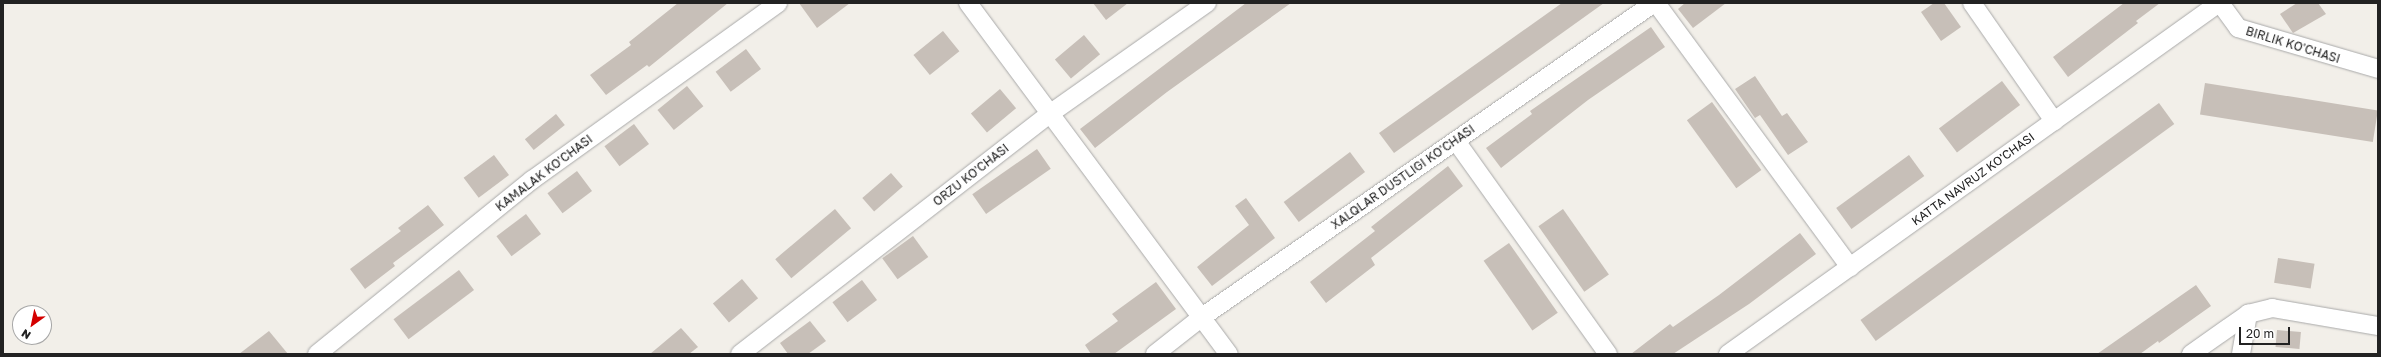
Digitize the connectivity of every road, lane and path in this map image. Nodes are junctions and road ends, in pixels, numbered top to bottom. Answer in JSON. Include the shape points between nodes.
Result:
{"nodes":[{"id":1,"x":778,"y":3,"type":"edge"},
{"id":2,"x":968,"y":3,"type":"edge"},
{"id":3,"x":1207,"y":3,"type":"edge"},
{"id":4,"x":1655,"y":3,"type":"edge"},
{"id":5,"x":1972,"y":3,"type":"edge"},
{"id":6,"x":2219,"y":3,"type":"edge"},
{"id":7,"x":2378,"y":69,"type":"edge"},
{"id":8,"x":1051,"y":113,"type":"junction"},
{"id":9,"x":2054,"y":121,"type":"junction"},
{"id":10,"x":1456,"y":141,"type":"junction"},
{"id":11,"x":1850,"y":267,"type":"junction"},
{"id":12,"x":2248,"y":314,"type":"junction"},
{"id":13,"x":1202,"y":317,"type":"junction"},
{"id":14,"x":2378,"y":326,"type":"edge"},
{"id":15,"x":317,"y":354,"type":"edge"},
{"id":16,"x":740,"y":354,"type":"edge"},
{"id":17,"x":1155,"y":354,"type":"edge"},
{"id":18,"x":1229,"y":354,"type":"edge"},
{"id":19,"x":1608,"y":354,"type":"edge"},
{"id":20,"x":1728,"y":354,"type":"edge"},
{"id":21,"x":2191,"y":354,"type":"edge"},
{"id":22,"x":2241,"y":354,"type":"edge"}],
"edges":[{"from":1,"to":15,"type":"street","name":"KAMALAK KO'CHASI","via":[[532,180]]},
{"from":2,"to":8,"type":"street"},
{"from":3,"to":8,"type":"street","name":"ORZU KO'CHASI"},
{"from":4,"to":10,"type":"street","name":"XALQLAR DUSTLIGI KO'CHASI"},
{"from":4,"to":11,"type":"street"},
{"from":5,"to":9,"type":"street"},
{"from":6,"to":7,"type":"street","name":"BIRLIK KO'CHASI","via":[[2238,28]]},
{"from":6,"to":9,"type":"street","name":"KATTA NAVRUZ KO'CHASI"},
{"from":8,"to":13,"type":"street"},
{"from":8,"to":16,"type":"street","name":"ORZU KO'CHASI"},
{"from":9,"to":11,"type":"street","name":"KATTA NAVRUZ KO'CHASI"},
{"from":10,"to":13,"type":"street","name":"XALQLAR DUSTLIGI KO'CHASI"},
{"from":10,"to":19,"type":"street"},
{"from":11,"to":20,"type":"street","name":"KATTA NAVRUZ KO'CHASI"},
{"from":12,"to":14,"type":"street","via":[[2272,308]]},
{"from":12,"to":21,"type":"street"},
{"from":12,"to":22,"type":"street"},
{"from":13,"to":17,"type":"street","name":"XALQLAR DUSTLIGI KO'CHASI"},
{"from":13,"to":18,"type":"street"}]}
